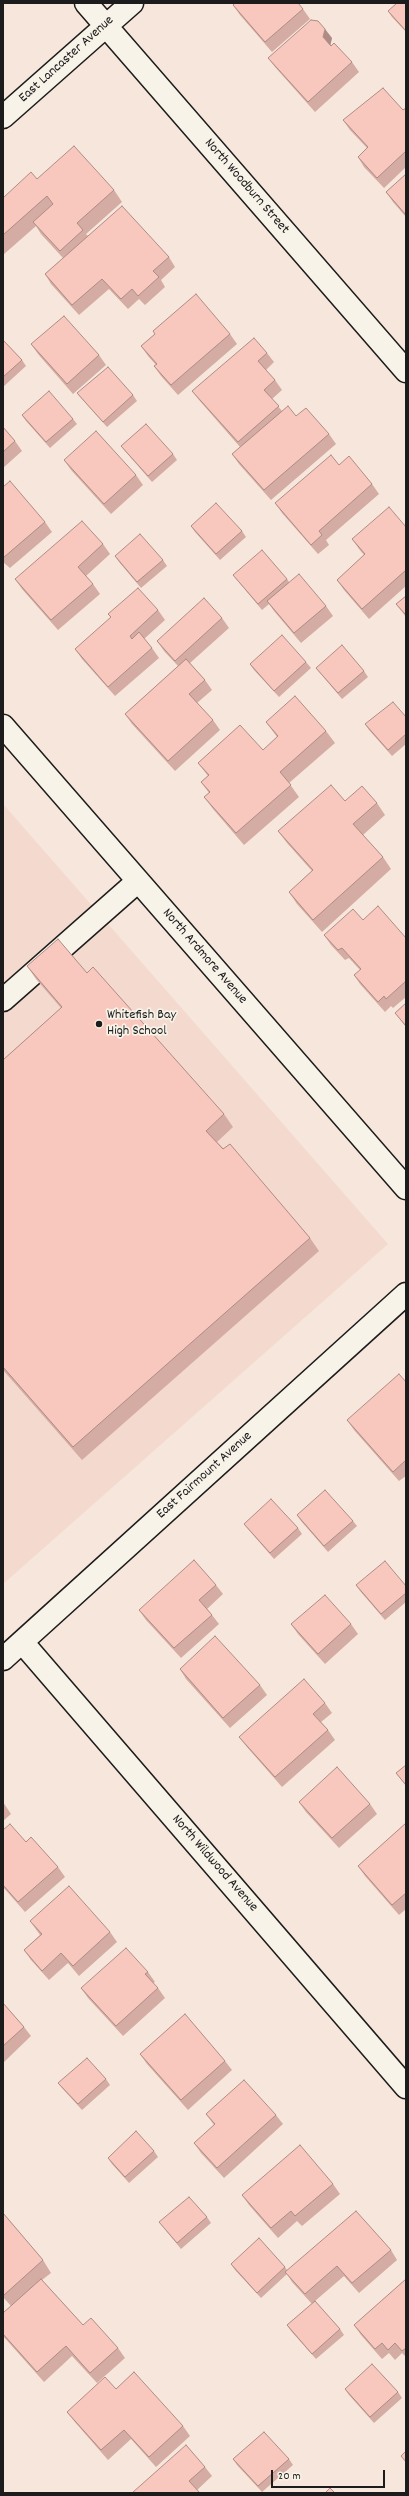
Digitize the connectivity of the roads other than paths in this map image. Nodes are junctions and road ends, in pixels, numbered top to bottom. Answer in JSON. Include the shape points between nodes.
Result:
{"nodes":[{"id":1,"x":86,"y":3,"type":"edge"},
{"id":2,"x":132,"y":3,"type":"edge"},
{"id":3,"x":106,"y":26,"type":"junction"},
{"id":4,"x":3,"y":117,"type":"edge"},
{"id":5,"x":406,"y":371,"type":"edge"},
{"id":6,"x":3,"y":726,"type":"edge"},
{"id":7,"x":138,"y":881,"type":"junction"},
{"id":8,"x":3,"y":1000,"type":"edge"},
{"id":9,"x":406,"y":1188,"type":"edge"},
{"id":10,"x":406,"y":1294,"type":"edge"},
{"id":11,"x":22,"y":1642,"type":"junction"},
{"id":12,"x":3,"y":1659,"type":"edge"},
{"id":13,"x":406,"y":2087,"type":"edge"}],
"edges":[{"from":1,"to":3,"type":"street","name":"North Woodburn Street"},
{"from":2,"to":3,"type":"street","name":"East Lancaster Avenue"},
{"from":3,"to":4,"type":"street","name":"East Lancaster Avenue"},
{"from":3,"to":5,"type":"street","name":"North Woodburn Street"},
{"from":6,"to":7,"type":"street","name":"North Ardmore Avenue"},
{"from":7,"to":8,"type":"street"},
{"from":7,"to":9,"type":"street","name":"North Ardmore Avenue"},
{"from":10,"to":11,"type":"street","name":"East Fairmount Avenue"},
{"from":11,"to":12,"type":"street","name":"East Fairmount Avenue"},
{"from":11,"to":13,"type":"street","name":"North Wildwood Avenue"}]}
